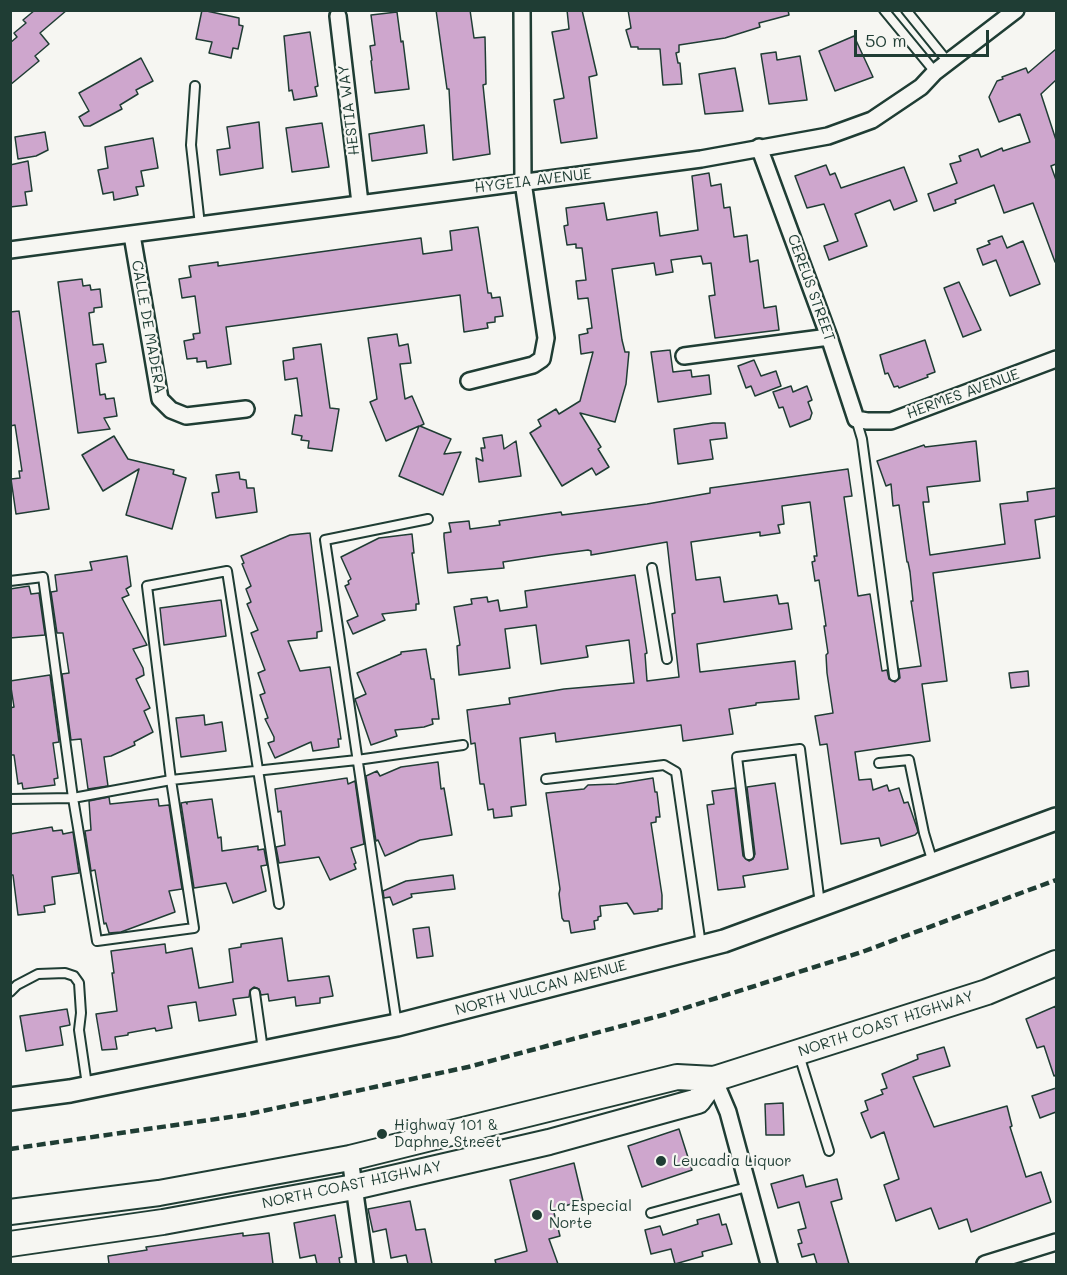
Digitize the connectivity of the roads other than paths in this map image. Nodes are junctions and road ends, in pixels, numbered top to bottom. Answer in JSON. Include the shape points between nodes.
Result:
{"nodes":[{"id":1,"x":522,"y":10,"type":"edge"},
{"id":2,"x":884,"y":10,"type":"edge"},
{"id":3,"x":906,"y":10,"type":"edge"},
{"id":4,"x":1016,"y":10,"type":"edge"},
{"id":5,"x":338,"y":16,"type":"dead end"},
{"id":6,"x":948,"y":62,"type":"junction"},
{"id":7,"x":935,"y":72,"type":"junction"},
{"id":8,"x":195,"y":86,"type":"dead end"},
{"id":9,"x":759,"y":147,"type":"junction"},
{"id":10,"x":523,"y":182,"type":"junction"},
{"id":11,"x":360,"y":203,"type":"junction"},
{"id":12,"x":200,"y":225,"type":"junction"},
{"id":13,"x":132,"y":235,"type":"junction"},
{"id":14,"x":10,"y":250,"type":"edge"},
{"id":15,"x":829,"y":337,"type":"junction"},
{"id":16,"x":684,"y":356,"type":"dead end"},
{"id":17,"x":1056,"y":359,"type":"edge"},
{"id":18,"x":469,"y":381,"type":"dead end"},
{"id":19,"x":246,"y":409,"type":"dead end"},
{"id":20,"x":862,"y":420,"type":"junction"},
{"id":21,"x":428,"y":519,"type":"dead end"},
{"id":22,"x":652,"y":568,"type":"dead end"},
{"id":23,"x":10,"y":581,"type":"edge"},
{"id":24,"x":666,"y":659,"type":"dead end"},
{"id":25,"x":894,"y":676,"type":"dead end"},
{"id":26,"x":463,"y":745,"type":"dead end"},
{"id":27,"x":357,"y":760,"type":"junction"},
{"id":28,"x":879,"y":763,"type":"dead end"},
{"id":29,"x":258,"y":771,"type":"junction"},
{"id":30,"x":546,"y":779,"type":"dead end"},
{"id":31,"x":171,"y":780,"type":"junction"},
{"id":32,"x":73,"y":798,"type":"junction"},
{"id":33,"x":10,"y":799,"type":"edge"},
{"id":34,"x":1056,"y":819,"type":"edge"},
{"id":35,"x":749,"y":855,"type":"dead end"},
{"id":36,"x":933,"y":864,"type":"junction"},
{"id":37,"x":279,"y":904,"type":"dead end"},
{"id":38,"x":820,"y":905,"type":"junction"},
{"id":39,"x":701,"y":946,"type":"junction"},
{"id":40,"x":1056,"y":963,"type":"edge"},
{"id":41,"x":10,"y":992,"type":"edge"},
{"id":42,"x":255,"y":993,"type":"dead end"},
{"id":43,"x":397,"y":1025,"type":"junction"},
{"id":44,"x":263,"y":1052,"type":"junction"},
{"id":45,"x":798,"y":1052,"type":"junction"},
{"id":46,"x":714,"y":1078,"type":"junction"},
{"id":47,"x":88,"y":1087,"type":"junction"},
{"id":48,"x":10,"y":1098,"type":"edge"},
{"id":49,"x":829,"y":1151,"type":"dead end"},
{"id":50,"x":350,"y":1158,"type":"junction"},
{"id":51,"x":747,"y":1186,"type":"junction"},
{"id":52,"x":354,"y":1187,"type":"junction"},
{"id":53,"x":10,"y":1212,"type":"edge"},
{"id":54,"x":651,"y":1213,"type":"dead end"},
{"id":55,"x":1056,"y":1242,"type":"edge"},
{"id":56,"x":10,"y":1244,"type":"edge"},
{"id":57,"x":365,"y":1264,"type":"edge"},
{"id":58,"x":769,"y":1264,"type":"edge"},
{"id":59,"x":985,"y":1264,"type":"edge"}],
"edges":[{"from":1,"to":10,"type":"street"},
{"from":2,"to":7,"type":"lane"},
{"from":3,"to":6,"type":"lane"},
{"from":4,"to":6,"type":"street","name":"HYGEIA AVENUE"},
{"from":5,"to":11,"type":"street","name":"HESTIA WAY"},
{"from":6,"to":7,"type":"street","name":"HYGEIA AVENUE"},
{"from":7,"to":9,"type":"street","name":"HYGEIA AVENUE","via":[[921,87],[872,120],[828,136]]},
{"from":8,"to":12,"type":"lane","via":[[191,145]]},
{"from":9,"to":10,"type":"street","name":"HYGEIA AVENUE","via":[[701,159]]},
{"from":9,"to":15,"type":"street","name":"CEREUS STREET"},
{"from":10,"to":11,"type":"street","name":"HYGEIA AVENUE"},
{"from":10,"to":18,"type":"street","via":[[546,338],[542,359],[533,365]]},
{"from":11,"to":12,"type":"street","name":"HYGEIA AVENUE"},
{"from":12,"to":13,"type":"street","name":"HYGEIA AVENUE"},
{"from":13,"to":14,"type":"street","name":"HYGEIA AVENUE"},
{"from":13,"to":19,"type":"street","name":"CALLE DE MADERA","via":[[160,399],[171,410],[186,416]]},
{"from":15,"to":16,"type":"street"},
{"from":15,"to":20,"type":"street","name":"CEREUS STREET"},
{"from":17,"to":20,"type":"street","name":"HERMES AVENUE","via":[[891,421]]},
{"from":20,"to":25,"type":"lane"},
{"from":21,"to":27,"type":"lane","via":[[324,540]]},
{"from":22,"to":24,"type":"lane"},
{"from":23,"to":32,"type":"lane","via":[[43,577]]},
{"from":26,"to":27,"type":"lane"},
{"from":27,"to":29,"type":"lane"},
{"from":27,"to":43,"type":"lane"},
{"from":28,"to":36,"type":"lane","via":[[909,760]]},
{"from":29,"to":31,"type":"lane"},
{"from":29,"to":31,"type":"lane","via":[[227,571],[147,586]]},
{"from":29,"to":37,"type":"lane"},
{"from":30,"to":39,"type":"lane","via":[[664,765],[676,772]]},
{"from":31,"to":32,"type":"lane"},
{"from":31,"to":32,"type":"lane","via":[[194,928],[97,941]]},
{"from":32,"to":33,"type":"lane"},
{"from":34,"to":36,"type":"main road","name":"NORTH VULCAN AVENUE"},
{"from":35,"to":38,"type":"lane","via":[[738,758],[800,749]]},
{"from":36,"to":38,"type":"main road","name":"NORTH VULCAN AVENUE"},
{"from":38,"to":39,"type":"main road","name":"NORTH VULCAN AVENUE"},
{"from":39,"to":43,"type":"main road","name":"NORTH VULCAN AVENUE"},
{"from":40,"to":45,"type":"main road","name":"NORTH COAST HIGHWAY","via":[[987,992]]},
{"from":41,"to":47,"type":"lane","via":[[38,974],[74,976],[79,983],[79,1030]]},
{"from":42,"to":44,"type":"lane"},
{"from":43,"to":44,"type":"main road","name":"NORTH VULCAN AVENUE"},
{"from":44,"to":47,"type":"main road","name":"NORTH VULCAN AVENUE"},
{"from":45,"to":46,"type":"main road","name":"NORTH COAST HIGHWAY"},
{"from":45,"to":49,"type":"lane"},
{"from":46,"to":50,"type":"main road","name":"NORTH COAST HIGHWAY","via":[[676,1077]]},
{"from":46,"to":51,"type":"street","via":[[728,1112]]},
{"from":46,"to":52,"type":"main road","name":"NORTH COAST HIGHWAY","via":[[698,1101],[549,1142]]},
{"from":47,"to":48,"type":"main road","name":"NORTH VULCAN AVENUE"},
{"from":50,"to":52,"type":"street"},
{"from":50,"to":53,"type":"main road","name":"NORTH COAST HIGHWAY","via":[[159,1193]]},
{"from":51,"to":54,"type":"lane"},
{"from":51,"to":58,"type":"street"},
{"from":52,"to":56,"type":"main road","name":"NORTH COAST HIGHWAY","via":[[163,1222]]},
{"from":52,"to":57,"type":"street"},
{"from":55,"to":59,"type":"street"}]}
